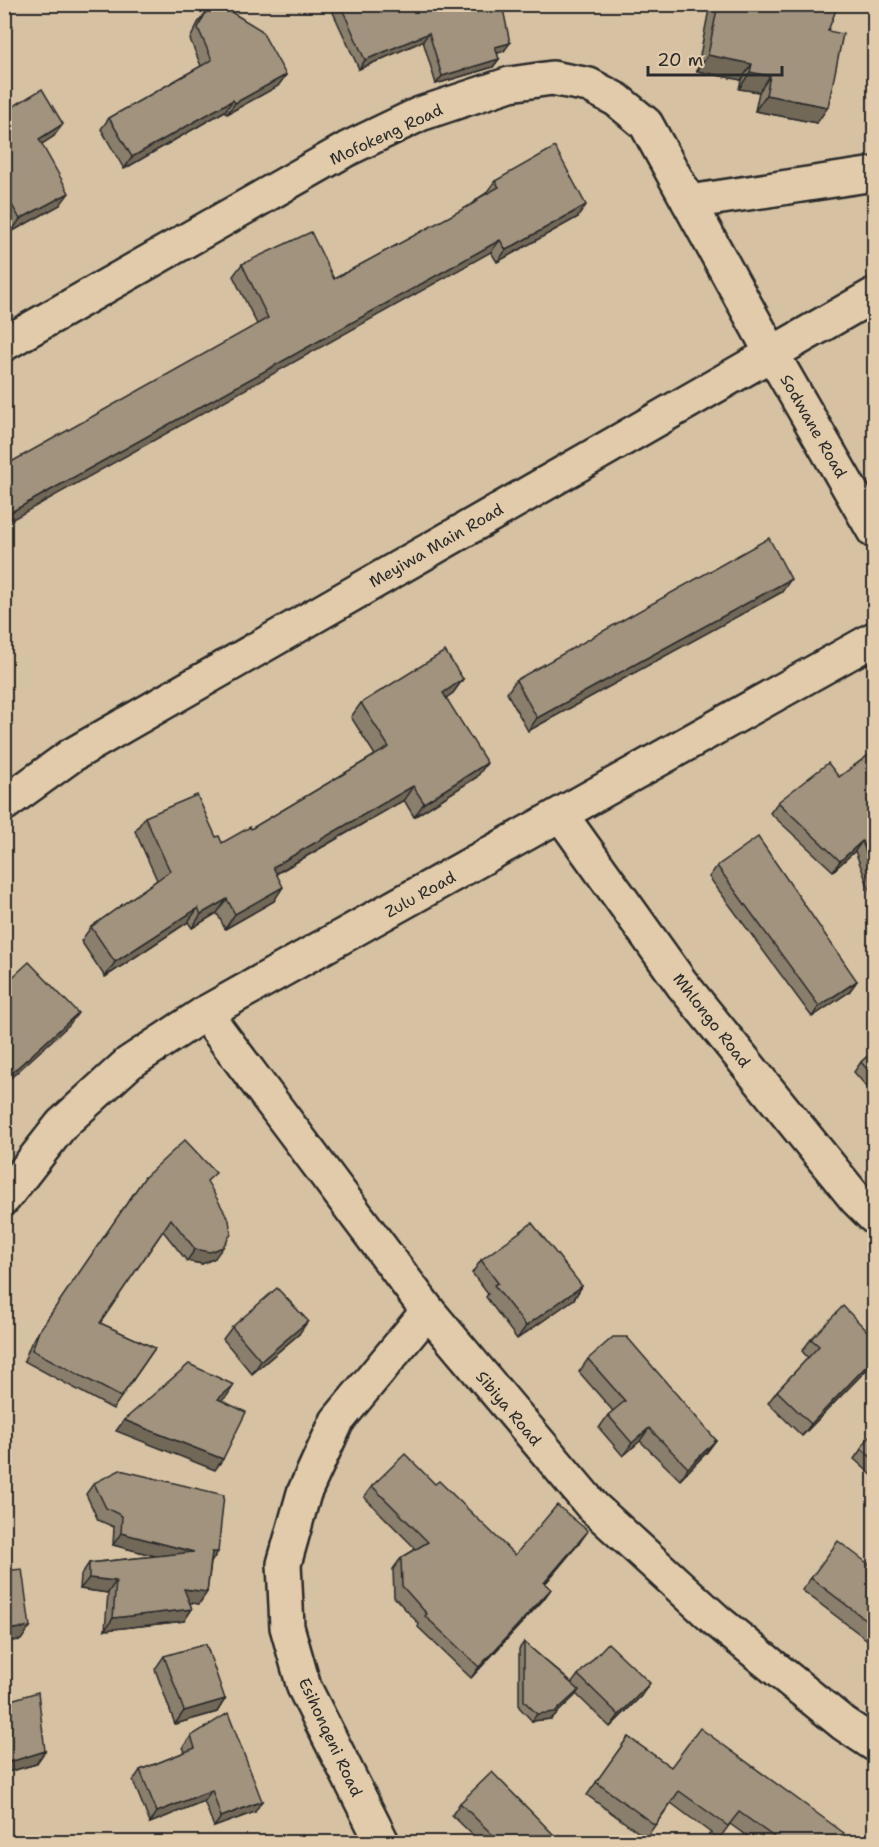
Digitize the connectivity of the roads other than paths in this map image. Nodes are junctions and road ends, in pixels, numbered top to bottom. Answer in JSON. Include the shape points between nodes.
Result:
{"nodes":[{"id":1,"x":874,"y":174,"type":"edge"},
{"id":2,"x":689,"y":202,"type":"junction"},
{"id":3,"x":874,"y":295,"type":"edge"},
{"id":4,"x":4,"y":344,"type":"edge"},
{"id":5,"x":771,"y":352,"type":"junction"},
{"id":6,"x":874,"y":531,"type":"edge"},
{"id":7,"x":874,"y":639,"type":"edge"},
{"id":8,"x":4,"y":804,"type":"edge"},
{"id":9,"x":561,"y":815,"type":"junction"},
{"id":10,"x":205,"y":1013,"type":"junction"},
{"id":11,"x":4,"y":1198,"type":"edge"},
{"id":12,"x":874,"y":1217,"type":"edge"},
{"id":13,"x":428,"y":1311,"type":"junction"},
{"id":14,"x":874,"y":1744,"type":"edge"},
{"id":15,"x":382,"y":1842,"type":"edge"}],
"edges":[{"from":1,"to":2,"type":"street"},
{"from":2,"to":4,"type":"street","name":"Mofokeng Road","via":[[646,124],[617,100],[589,85],[552,78],[510,84],[420,114],[347,149]]},
{"from":2,"to":5,"type":"street","name":"Mofokeng Road"},
{"from":3,"to":5,"type":"street","name":"Meyiwa Main Road"},
{"from":5,"to":6,"type":"street","name":"Sodwane Road"},
{"from":5,"to":8,"type":"street","name":"Meyiwa Main Road","via":[[72,755]]},
{"from":7,"to":9,"type":"street","name":"Zulu Road"},
{"from":9,"to":10,"type":"street","name":"Zulu Road"},
{"from":9,"to":12,"type":"street","name":"Mhlongo Road","via":[[682,984]]},
{"from":10,"to":11,"type":"street","name":"Zulu Road","via":[[129,1063],[62,1124]]},
{"from":10,"to":13,"type":"street","name":"Sibiya Road"},
{"from":13,"to":14,"type":"street","name":"Sibiya Road","via":[[593,1507],[716,1620]]},
{"from":13,"to":15,"type":"street","name":"Esihonqeni Road","via":[[337,1421],[304,1493],[284,1564],[287,1627],[303,1687]]}]}
